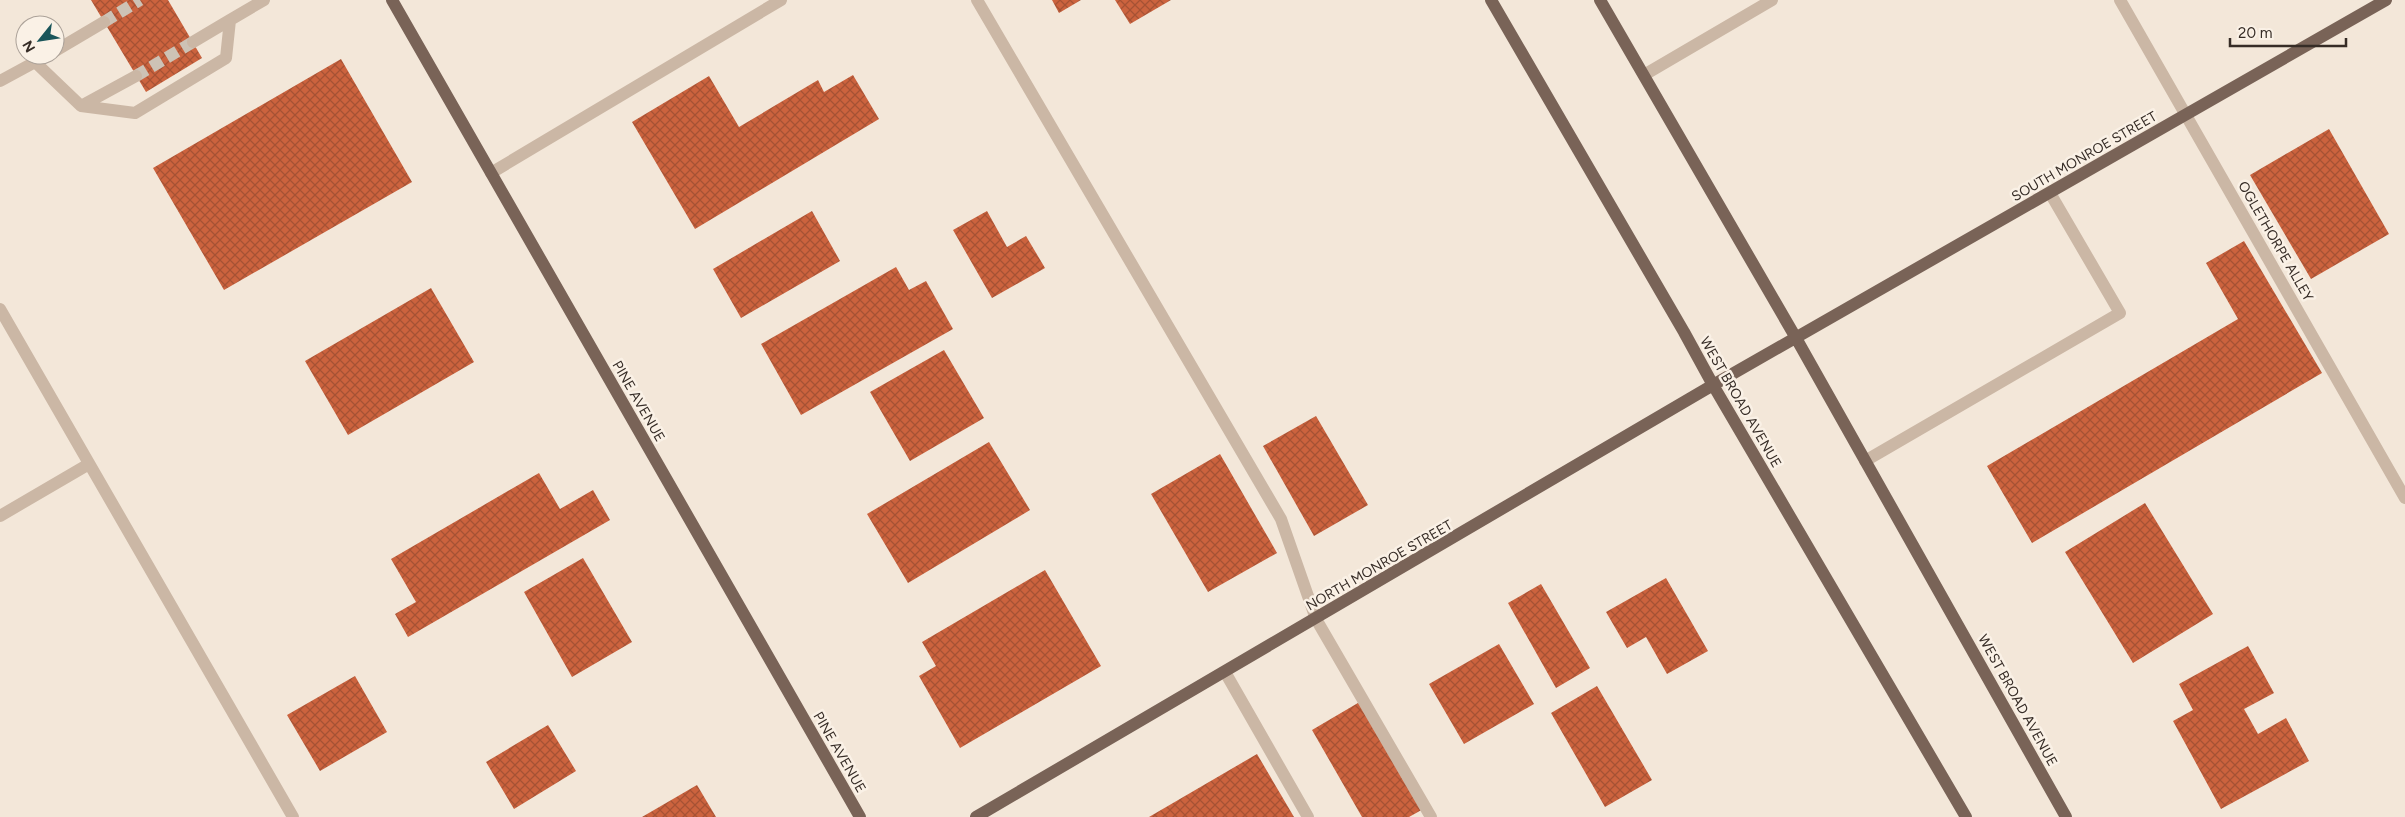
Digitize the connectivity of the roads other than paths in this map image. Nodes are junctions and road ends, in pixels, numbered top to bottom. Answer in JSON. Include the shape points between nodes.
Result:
{"nodes":[{"id":1,"x":264,"y":0,"type":"edge"},
{"id":2,"x":781,"y":0,"type":"edge"},
{"id":3,"x":977,"y":0,"type":"edge"},
{"id":4,"x":1491,"y":0,"type":"edge"},
{"id":5,"x":1600,"y":0,"type":"edge"},
{"id":6,"x":1772,"y":0,"type":"edge"},
{"id":7,"x":2120,"y":0,"type":"edge"},
{"id":8,"x":2386,"y":0,"type":"edge"},
{"id":9,"x":396,"y":2,"type":"edge"},
{"id":10,"x":230,"y":20,"type":"junction"},
{"id":11,"x":104,"y":22,"type":"tunnel mouth"},
{"id":12,"x":193,"y":42,"type":"tunnel mouth"},
{"id":13,"x":65,"y":45,"type":"edge"},
{"id":14,"x":29,"y":65,"type":"edge"},
{"id":15,"x":38,"y":65,"type":"edge"},
{"id":16,"x":1644,"y":75,"type":"junction"},
{"id":17,"x":136,"y":76,"type":"tunnel mouth"},
{"id":18,"x":0,"y":81,"type":"edge"},
{"id":19,"x":81,"y":106,"type":"junction"},
{"id":20,"x":2187,"y":114,"type":"junction"},
{"id":21,"x":491,"y":173,"type":"junction"},
{"id":22,"x":2050,"y":193,"type":"junction"},
{"id":23,"x":0,"y":309,"type":"edge"},
{"id":24,"x":1796,"y":338,"type":"junction"},
{"id":25,"x":1713,"y":385,"type":"junction"},
{"id":26,"x":1865,"y":460,"type":"junction"},
{"id":27,"x":89,"y":464,"type":"junction"},
{"id":28,"x":2405,"y":498,"type":"edge"},
{"id":29,"x":0,"y":516,"type":"edge"},
{"id":30,"x":1316,"y":619,"type":"junction"},
{"id":31,"x":1225,"y":672,"type":"junction"},
{"id":32,"x":293,"y":817,"type":"edge"},
{"id":33,"x":860,"y":817,"type":"edge"},
{"id":34,"x":976,"y":817,"type":"edge"},
{"id":35,"x":1308,"y":817,"type":"edge"},
{"id":36,"x":1431,"y":817,"type":"edge"},
{"id":37,"x":1966,"y":817,"type":"edge"},
{"id":38,"x":2066,"y":817,"type":"edge"}],
"edges":[{"from":1,"to":10,"type":"lane"},
{"from":2,"to":21,"type":"lane"},
{"from":3,"to":30,"type":"lane","via":[[1281,518]]},
{"from":4,"to":25,"type":"main road","name":"WEST BROAD AVENUE"},
{"from":5,"to":16,"type":"main road","name":"WEST BROAD AVENUE"},
{"from":6,"to":16,"type":"lane"},
{"from":7,"to":20,"type":"lane","name":"OGLETHORPE ALLEY"},
{"from":8,"to":20,"type":"main road","name":"SOUTH MONROE STREET"},
{"from":9,"to":21,"type":"main road","name":"PINE AVENUE"},
{"from":10,"to":12,"type":"lane"},
{"from":10,"to":19,"type":"lane","via":[[226,58],[135,113]]},
{"from":11,"to":13,"type":"lane"},
{"from":14,"to":18,"type":"lane"},
{"from":15,"to":19,"type":"lane"},
{"from":16,"to":24,"type":"main road","name":"WEST BROAD AVENUE"},
{"from":17,"to":19,"type":"lane"},
{"from":20,"to":22,"type":"main road","name":"SOUTH MONROE STREET"},
{"from":20,"to":28,"type":"lane","name":"OGLETHORPE ALLEY"},
{"from":21,"to":33,"type":"main road","name":"PINE AVENUE"},
{"from":22,"to":24,"type":"main road","name":"SOUTH MONROE STREET"},
{"from":22,"to":26,"type":"lane","via":[[2120,313]]},
{"from":23,"to":27,"type":"lane"},
{"from":24,"to":25,"type":"main road","name":"NORTH MONROE STREET"},
{"from":24,"to":26,"type":"main road","name":"WEST BROAD AVENUE"},
{"from":25,"to":30,"type":"main road","name":"NORTH MONROE STREET"},
{"from":25,"to":37,"type":"main road","name":"WEST BROAD AVENUE"},
{"from":26,"to":38,"type":"main road","name":"WEST BROAD AVENUE"},
{"from":27,"to":29,"type":"lane"},
{"from":27,"to":32,"type":"lane"},
{"from":30,"to":31,"type":"main road","name":"NORTH MONROE STREET"},
{"from":30,"to":36,"type":"lane"},
{"from":31,"to":34,"type":"main road","name":"NORTH MONROE STREET"},
{"from":31,"to":35,"type":"lane"}]}
